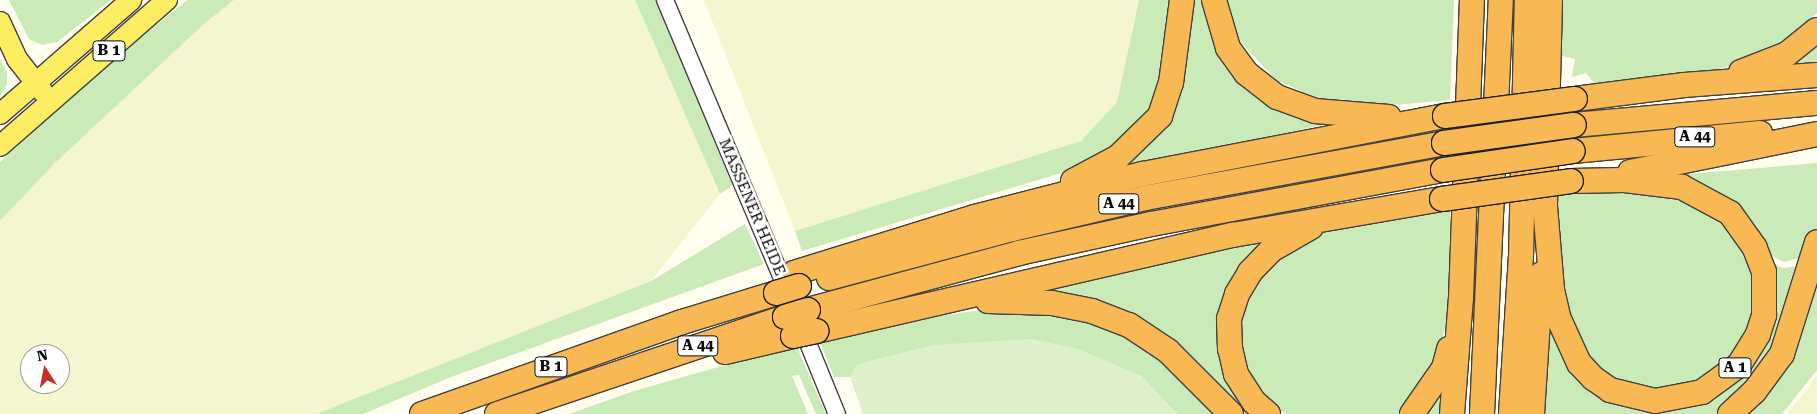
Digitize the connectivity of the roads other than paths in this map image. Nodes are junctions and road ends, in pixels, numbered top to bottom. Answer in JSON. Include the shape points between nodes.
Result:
{"nodes":[{"id":1,"x":131,"y":0,"type":"edge"},
{"id":2,"x":167,"y":0,"type":"edge"},
{"id":3,"x":666,"y":0,"type":"edge"},
{"id":4,"x":1182,"y":0,"type":"edge"},
{"id":5,"x":1214,"y":0,"type":"edge"},
{"id":6,"x":1462,"y":0,"type":"edge"},
{"id":7,"x":1472,"y":0,"type":"edge"},
{"id":8,"x":1501,"y":0,"type":"edge"},
{"id":9,"x":1527,"y":0,"type":"edge"},
{"id":10,"x":1550,"y":0,"type":"edge"},
{"id":11,"x":0,"y":22,"type":"edge"},
{"id":12,"x":1817,"y":30,"type":"edge"},
{"id":13,"x":1817,"y":75,"type":"edge"},
{"id":14,"x":1468,"y":76,"type":"junction"},
{"id":15,"x":35,"y":82,"type":"junction"},
{"id":16,"x":1684,"y":85,"type":"junction"},
{"id":17,"x":51,"y":101,"type":"junction"},
{"id":18,"x":1817,"y":103,"type":"edge"},
{"id":19,"x":0,"y":114,"type":"edge"},
{"id":20,"x":1445,"y":116,"type":"junction"},
{"id":21,"x":1817,"y":129,"type":"edge"},
{"id":22,"x":1817,"y":134,"type":"edge"},
{"id":23,"x":0,"y":146,"type":"edge"},
{"id":24,"x":1572,"y":181,"type":"junction"},
{"id":25,"x":1545,"y":206,"type":"junction"},
{"id":26,"x":1367,"y":210,"type":"junction"},
{"id":27,"x":975,"y":217,"type":"junction"},
{"id":28,"x":1817,"y":242,"type":"edge"},
{"id":29,"x":797,"y":280,"type":"junction"},
{"id":30,"x":1461,"y":298,"type":"junction"},
{"id":31,"x":936,"y":304,"type":"junction"},
{"id":32,"x":812,"y":320,"type":"junction"},
{"id":33,"x":682,"y":322,"type":"joint"},
{"id":34,"x":610,"y":375,"type":"joint"},
{"id":35,"x":422,"y":414,"type":"edge"},
{"id":36,"x":497,"y":414,"type":"edge"},
{"id":37,"x":837,"y":414,"type":"edge"},
{"id":38,"x":1231,"y":414,"type":"edge"},
{"id":39,"x":1268,"y":414,"type":"edge"},
{"id":40,"x":1412,"y":414,"type":"edge"},
{"id":41,"x":1452,"y":414,"type":"edge"},
{"id":42,"x":1482,"y":414,"type":"edge"},
{"id":43,"x":1511,"y":414,"type":"edge"},
{"id":44,"x":1532,"y":414,"type":"edge"},
{"id":45,"x":1730,"y":414,"type":"edge"}],
"edges":[{"from":1,"to":15,"type":"main road","number":"B 1"},
{"from":2,"to":17,"type":"main road","number":"B 1"},
{"from":3,"to":37,"type":"street","name":"MASSENER HEIDE"},
{"from":4,"to":27,"type":"highway","via":[[1171,83],[1160,116],[1136,142],[1083,178]]},
{"from":5,"to":20,"type":"highway","via":[[1228,48],[1246,73],[1277,97],[1295,106],[1342,116]]},
{"from":6,"to":14,"type":"highway"},
{"from":7,"to":14,"type":"highway"},
{"from":8,"to":42,"type":"highway"},
{"from":9,"to":43,"type":"highway","via":[[1521,257]]},
{"from":10,"to":25,"type":"highway"},
{"from":11,"to":15,"type":"main road","via":[[18,59]]},
{"from":12,"to":16,"type":"highway","via":[[1787,54],[1764,65]]},
{"from":13,"to":16,"type":"highway"},
{"from":14,"to":30,"type":"highway"},
{"from":15,"to":17,"type":"main road"},
{"from":15,"to":19,"type":"main road"},
{"from":16,"to":20,"type":"highway","bridge":true},
{"from":17,"to":23,"type":"main road"},
{"from":18,"to":29,"type":"highway","number":"A 44","bridge":true,"via":[[1574,125],[1444,143],[1145,198]]},
{"from":20,"to":27,"type":"highway","via":[[1143,174]]},
{"from":21,"to":32,"type":"highway","number":"A 44","bridge":true,"via":[[1694,137],[1573,151],[1443,170],[1151,224],[1019,254]]},
{"from":22,"to":24,"type":"highway","via":[[1660,167]]},
{"from":24,"to":25,"type":"highway","number":"A 1","via":[[1624,180],[1682,187],[1730,212],[1755,248],[1764,272],[1764,315],[1758,334],[1739,364],[1702,392],[1655,401],[1610,390],[1593,378],[1579,363],[1558,317],[1552,290]]},
{"from":24,"to":26,"type":"highway","bridge":true},
{"from":25,"to":44,"type":"highway"},
{"from":26,"to":31,"type":"highway","via":[[1214,239]]},
{"from":26,"to":39,"type":"highway","via":[[1310,227],[1271,250],[1250,272],[1237,294],[1229,319],[1234,366],[1254,402]]},
{"from":27,"to":29,"type":"highway"},
{"from":28,"to":45,"type":"highway","via":[[1782,354],[1754,392]]},
{"from":29,"to":33,"type":"highway","number":"A 44","bridge":true},
{"from":30,"to":40,"type":"highway","via":[[1444,368]]},
{"from":30,"to":41,"type":"highway"},
{"from":31,"to":32,"type":"highway"},
{"from":31,"to":38,"type":"highway","via":[[1008,300],[1052,303],[1092,311],[1128,325],[1168,351]]},
{"from":32,"to":34,"type":"highway","number":"A 44","bridge":true},
{"from":33,"to":35,"type":"highway","number":"B 1"},
{"from":34,"to":36,"type":"highway","number":"B 1"}]}
